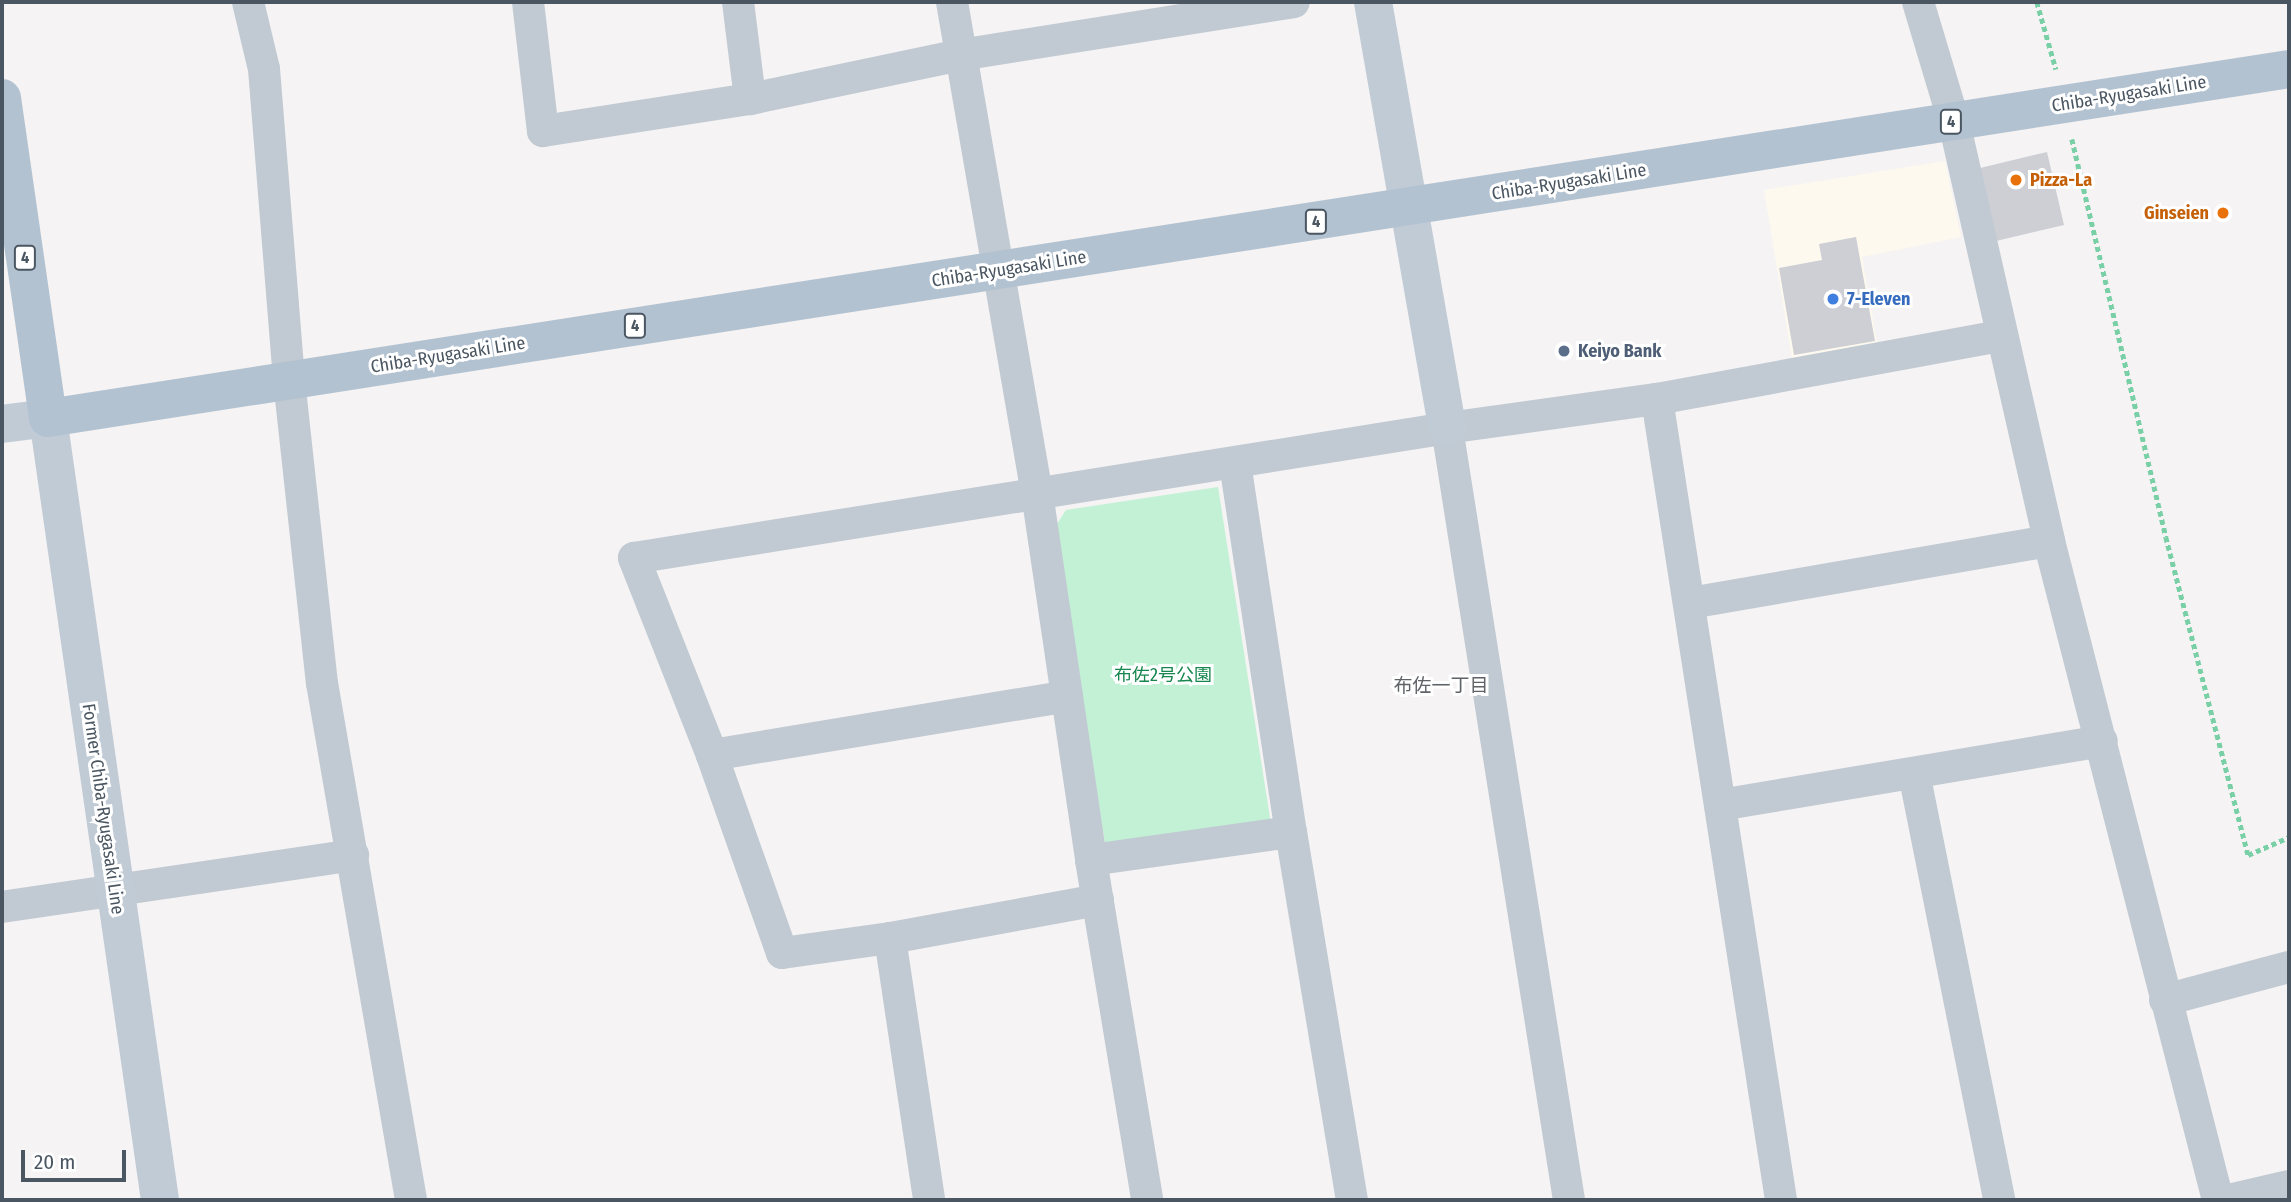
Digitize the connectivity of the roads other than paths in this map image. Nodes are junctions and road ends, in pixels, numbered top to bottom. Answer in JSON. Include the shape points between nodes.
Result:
{"nodes":[{"id":1,"x":248,"y":2,"type":"edge"},
{"id":2,"x":528,"y":2,"type":"edge"},
{"id":3,"x":738,"y":2,"type":"edge"},
{"id":4,"x":952,"y":2,"type":"edge"},
{"id":5,"x":1294,"y":2,"type":"edge"},
{"id":6,"x":1373,"y":2,"type":"edge"},
{"id":7,"x":1918,"y":2,"type":"edge"},
{"id":8,"x":1167,"y":11,"type":"edge"},
{"id":9,"x":960,"y":55,"type":"junction"},
{"id":10,"x":2289,"y":69,"type":"edge"},
{"id":11,"x":2,"y":98,"type":"edge"},
{"id":12,"x":750,"y":99,"type":"junction"},
{"id":13,"x":1954,"y":122,"type":"junction"},
{"id":14,"x":1410,"y":208,"type":"junction"},
{"id":15,"x":996,"y":271,"type":"junction"},
{"id":16,"x":2001,"y":336,"type":"junction"},
{"id":17,"x":289,"y":380,"type":"junction"},
{"id":18,"x":1657,"y":399,"type":"junction"},
{"id":19,"x":48,"y":418,"type":"junction"},
{"id":20,"x":2,"y":424,"type":"edge"},
{"id":21,"x":1447,"y":428,"type":"junction"},
{"id":22,"x":1235,"y":463,"type":"junction"},
{"id":23,"x":1037,"y":493,"type":"junction"},
{"id":24,"x":2049,"y":541,"type":"junction"},
{"id":25,"x":1690,"y":603,"type":"junction"},
{"id":26,"x":1067,"y":696,"type":"junction"},
{"id":27,"x":2102,"y":741,"type":"junction"},
{"id":28,"x":712,"y":755,"type":"junction"},
{"id":29,"x":1914,"y":773,"type":"junction"},
{"id":30,"x":1720,"y":806,"type":"junction"},
{"id":31,"x":1290,"y":832,"type":"junction"},
{"id":32,"x":353,"y":855,"type":"junction"},
{"id":33,"x":1091,"y":860,"type":"junction"},
{"id":34,"x":115,"y":891,"type":"junction"},
{"id":35,"x":1098,"y":900,"type":"junction"},
{"id":36,"x":2,"y":907,"type":"edge"},
{"id":37,"x":890,"y":938,"type":"junction"},
{"id":38,"x":2289,"y":967,"type":"edge"},
{"id":39,"x":2165,"y":1000,"type":"junction"},
{"id":40,"x":2289,"y":1186,"type":"edge"},
{"id":41,"x":160,"y":1200,"type":"edge"},
{"id":42,"x":411,"y":1200,"type":"edge"},
{"id":43,"x":929,"y":1200,"type":"edge"},
{"id":44,"x":1147,"y":1200,"type":"edge"},
{"id":45,"x":1352,"y":1200,"type":"edge"},
{"id":46,"x":1569,"y":1200,"type":"edge"},
{"id":47,"x":1781,"y":1200,"type":"edge"},
{"id":48,"x":1999,"y":1200,"type":"edge"},
{"id":49,"x":2218,"y":1200,"type":"edge"},
{"id":50,"x":2228,"y":1200,"type":"edge"}],
"edges":[{"from":1,"to":17,"type":"street","via":[[264,69]]},
{"from":2,"to":12,"type":"street","via":[[543,131]]},
{"from":3,"to":12,"type":"street"},
{"from":4,"to":9,"type":"street"},
{"from":5,"to":8,"type":"street"},
{"from":6,"to":14,"type":"street"},
{"from":7,"to":13,"type":"street"},
{"from":8,"to":9,"type":"street"},
{"from":9,"to":12,"type":"street"},
{"from":9,"to":15,"type":"street"},
{"from":10,"to":13,"type":"main road","name":"Chiba-Ryugasaki Line","number":"4"},
{"from":11,"to":19,"type":"main road","number":"4"},
{"from":13,"to":14,"type":"main road","name":"Chiba-Ryugasaki Line","number":"4"},
{"from":13,"to":16,"type":"street"},
{"from":14,"to":15,"type":"main road","name":"Chiba-Ryugasaki Line","number":"4"},
{"from":14,"to":21,"type":"street"},
{"from":15,"to":17,"type":"main road","name":"Chiba-Ryugasaki Line","number":"4"},
{"from":15,"to":23,"type":"street"},
{"from":16,"to":18,"type":"street"},
{"from":16,"to":24,"type":"street"},
{"from":17,"to":19,"type":"main road","name":"Chiba-Ryugasaki Line","number":"4"},
{"from":17,"to":32,"type":"street","via":[[322,682]]},
{"from":18,"to":21,"type":"street"},
{"from":18,"to":25,"type":"street"},
{"from":19,"to":20,"type":"street"},
{"from":19,"to":34,"type":"street","name":"Former Chiba-Ryugasaki Line"},
{"from":21,"to":22,"type":"street"},
{"from":21,"to":46,"type":"street"},
{"from":22,"to":23,"type":"street"},
{"from":22,"to":31,"type":"street"},
{"from":23,"to":26,"type":"street"},
{"from":23,"to":28,"type":"street","via":[[634,558]]},
{"from":24,"to":25,"type":"street"},
{"from":24,"to":27,"type":"street"},
{"from":25,"to":30,"type":"street"},
{"from":26,"to":28,"type":"street"},
{"from":26,"to":33,"type":"street"},
{"from":27,"to":29,"type":"street"},
{"from":27,"to":39,"type":"street"},
{"from":28,"to":37,"type":"street","via":[[782,953]]},
{"from":29,"to":30,"type":"street"},
{"from":29,"to":48,"type":"street"},
{"from":30,"to":47,"type":"street"},
{"from":31,"to":33,"type":"street"},
{"from":31,"to":45,"type":"street"},
{"from":32,"to":34,"type":"street"},
{"from":32,"to":42,"type":"street"},
{"from":33,"to":35,"type":"street"},
{"from":34,"to":36,"type":"street"},
{"from":34,"to":41,"type":"street","name":"Former Chiba-Ryugasaki Line"},
{"from":35,"to":37,"type":"street"},
{"from":35,"to":44,"type":"street"},
{"from":37,"to":43,"type":"street"},
{"from":38,"to":39,"type":"street"},
{"from":39,"to":49,"type":"street"},
{"from":40,"to":50,"type":"street"}]}
